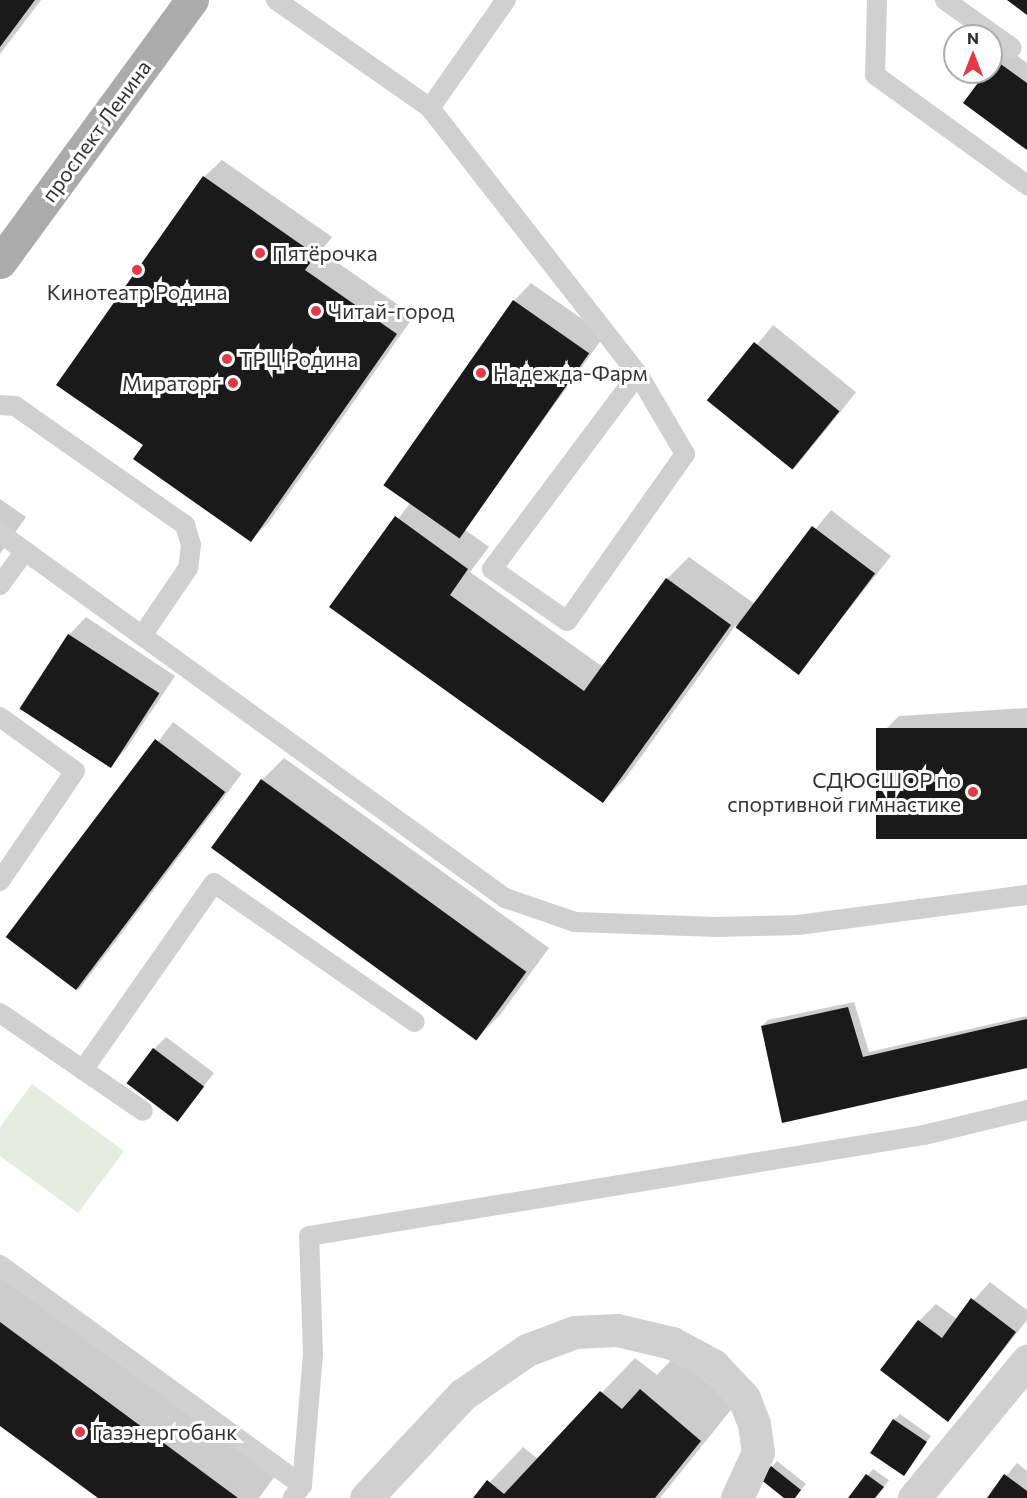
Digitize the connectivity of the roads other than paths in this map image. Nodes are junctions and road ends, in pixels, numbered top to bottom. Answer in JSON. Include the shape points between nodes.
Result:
{"nodes":[{"id":1,"x":192,"y":0,"type":"edge"},
{"id":2,"x":276,"y":0,"type":"edge"},
{"id":3,"x":506,"y":0,"type":"edge"},
{"id":4,"x":877,"y":0,"type":"edge"},
{"id":5,"x":945,"y":0,"type":"edge"},
{"id":6,"x":1012,"y":48,"type":"dead end"},
{"id":7,"x":430,"y":108,"type":"junction"},
{"id":8,"x":1027,"y":186,"type":"edge"},
{"id":9,"x":0,"y":262,"type":"edge"},
{"id":10,"x":638,"y":374,"type":"junction"},
{"id":11,"x":0,"y":405,"type":"edge"},
{"id":12,"x":0,"y":533,"type":"edge"},
{"id":13,"x":25,"y":551,"type":"junction"},
{"id":14,"x":0,"y":585,"type":"edge"},
{"id":15,"x":142,"y":636,"type":"junction"},
{"id":16,"x":0,"y":717,"type":"edge"},
{"id":17,"x":0,"y":881,"type":"edge"},
{"id":18,"x":1027,"y":895,"type":"edge"},
{"id":19,"x":0,"y":1013,"type":"edge"},
{"id":20,"x":416,"y":1022,"type":"dead end"},
{"id":21,"x":83,"y":1070,"type":"junction"},
{"id":22,"x":1027,"y":1110,"type":"edge"},
{"id":23,"x":143,"y":1111,"type":"dead end"},
{"id":24,"x":0,"y":1265,"type":"edge"},
{"id":25,"x":1027,"y":1361,"type":"edge"},
{"id":26,"x":297,"y":1492,"type":"edge"},
{"id":27,"x":366,"y":1498,"type":"edge"},
{"id":28,"x":737,"y":1498,"type":"edge"},
{"id":29,"x":914,"y":1498,"type":"edge"}],
"edges":[{"from":1,"to":9,"type":"main road","name":"проспект Ленина"},
{"from":2,"to":7,"type":"lane"},
{"from":3,"to":7,"type":"lane"},
{"from":4,"to":8,"type":"lane","via":[[875,75]]},
{"from":5,"to":6,"type":"lane"},
{"from":7,"to":10,"type":"lane"},
{"from":10,"to":10,"type":"lane","via":[[492,569],[567,621],[684,454]]},
{"from":11,"to":15,"type":"lane","via":[[15,406],[185,525],[191,545],[188,568]]},
{"from":12,"to":13,"type":"lane"},
{"from":13,"to":14,"type":"lane"},
{"from":13,"to":15,"type":"lane"},
{"from":15,"to":18,"type":"lane","via":[[505,898],[575,922],[717,927],[798,925]]},
{"from":16,"to":17,"type":"lane","via":[[75,771]]},
{"from":19,"to":21,"type":"lane"},
{"from":20,"to":21,"type":"lane","via":[[214,883]]},
{"from":21,"to":23,"type":"lane"},
{"from":22,"to":26,"type":"lane","via":[[924,1135],[309,1236],[313,1354]]},
{"from":24,"to":26,"type":"lane"},
{"from":25,"to":29,"type":"street"},
{"from":27,"to":28,"type":"street","via":[[462,1395],[527,1350],[576,1332],[617,1330],[672,1343],[713,1365],[744,1398],[754,1424],[758,1452]]}]}
